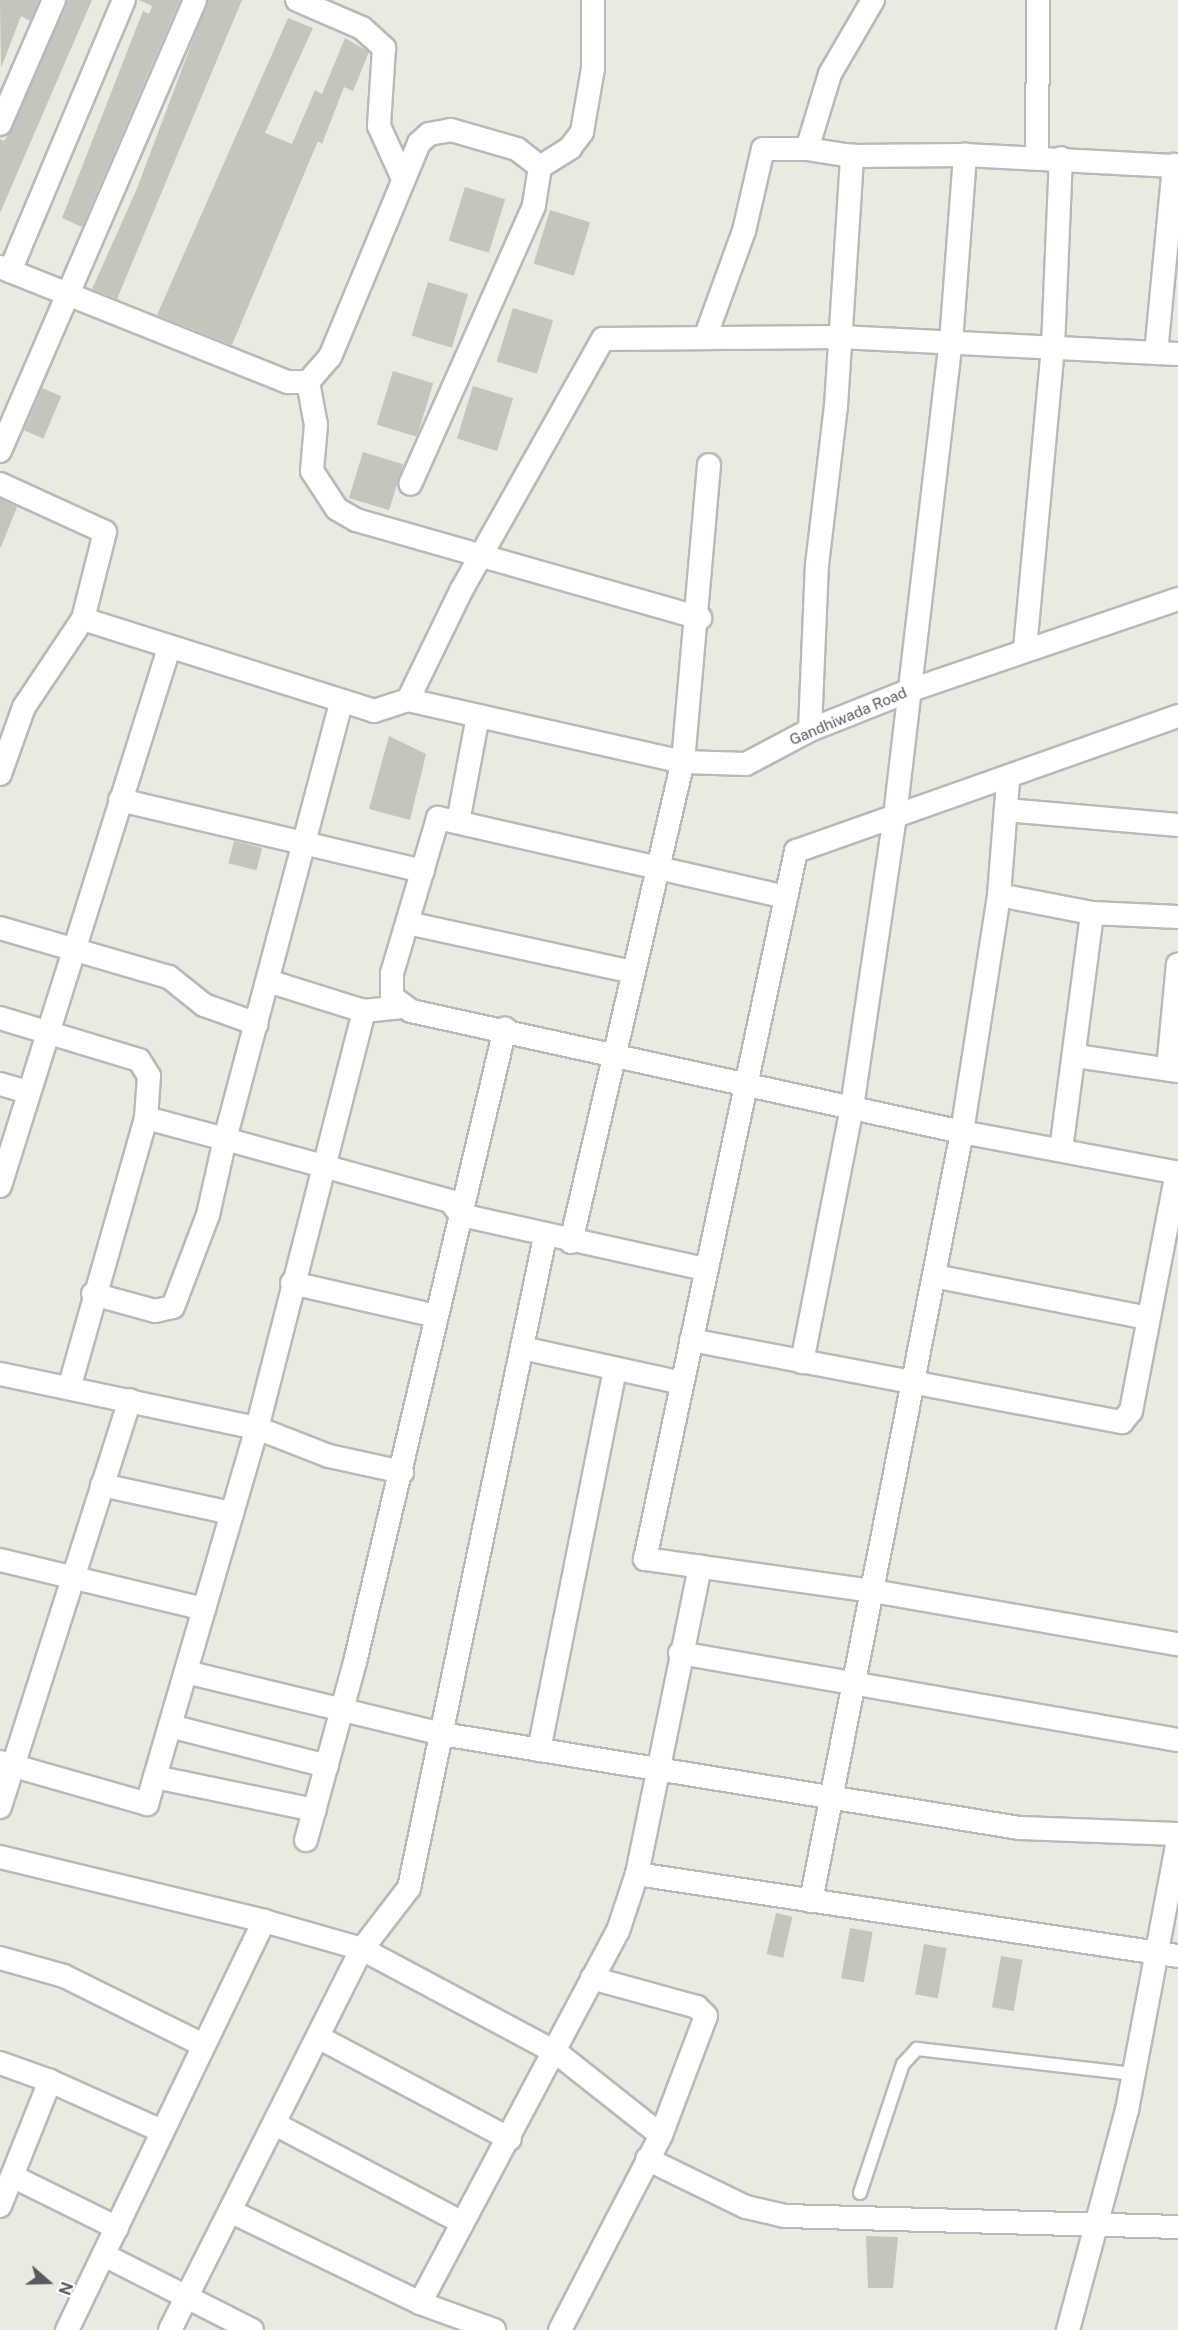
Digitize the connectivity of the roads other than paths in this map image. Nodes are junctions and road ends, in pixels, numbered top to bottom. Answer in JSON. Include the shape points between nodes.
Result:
{"nodes":[{"id":1,"x":54,"y":0,"type":"edge"},
{"id":2,"x":124,"y":0,"type":"edge"},
{"id":3,"x":195,"y":0,"type":"edge"},
{"id":4,"x":297,"y":0,"type":"edge"},
{"id":5,"x":593,"y":0,"type":"edge"},
{"id":6,"x":873,"y":0,"type":"edge"},
{"id":7,"x":1038,"y":0,"type":"edge"},
{"id":8,"x":0,"y":124,"type":"edge"},
{"id":9,"x":807,"y":149,"type":"junction"},
{"id":10,"x":965,"y":154,"type":"junction"},
{"id":11,"x":852,"y":156,"type":"junction"},
{"id":12,"x":1037,"y":158,"type":"junction"},
{"id":13,"x":1061,"y":158,"type":"junction"},
{"id":14,"x":1176,"y":166,"type":"edge"},
{"id":15,"x":540,"y":167,"type":"junction"},
{"id":16,"x":403,"y":179,"type":"junction"},
{"id":17,"x":1171,"y":262,"type":"edge"},
{"id":18,"x":5,"y":269,"type":"edge"},
{"id":19,"x":68,"y":298,"type":"junction"},
{"id":20,"x":840,"y":337,"type":"junction"},
{"id":21,"x":705,"y":338,"type":"junction"},
{"id":22,"x":951,"y":342,"type":"junction"},
{"id":23,"x":1053,"y":347,"type":"junction"},
{"id":24,"x":1167,"y":354,"type":"edge"},
{"id":25,"x":308,"y":382,"type":"junction"},
{"id":26,"x":0,"y":452,"type":"edge"},
{"id":27,"x":709,"y":465,"type":"dead end"},
{"id":28,"x":0,"y":484,"type":"edge"},
{"id":29,"x":410,"y":484,"type":"dead end"},
{"id":30,"x":481,"y":556,"type":"junction"},
{"id":31,"x":1178,"y":599,"type":"edge"},
{"id":32,"x":700,"y":618,"type":"junction"},
{"id":33,"x":83,"y":619,"type":"junction"},
{"id":34,"x":169,"y":648,"type":"junction"},
{"id":35,"x":1025,"y":649,"type":"junction"},
{"id":36,"x":908,"y":691,"type":"junction"},
{"id":37,"x":408,"y":700,"type":"junction"},
{"id":38,"x":340,"y":702,"type":"junction"},
{"id":39,"x":478,"y":716,"type":"junction"},
{"id":40,"x":1178,"y":716,"type":"edge"},
{"id":41,"x":810,"y":730,"type":"junction"},
{"id":42,"x":683,"y":762,"type":"junction"},
{"id":43,"x":0,"y":774,"type":"edge"},
{"id":44,"x":1008,"y":780,"type":"junction"},
{"id":45,"x":120,"y":800,"type":"junction"},
{"id":46,"x":1006,"y":810,"type":"junction"},
{"id":47,"x":895,"y":816,"type":"junction"},
{"id":48,"x":458,"y":822,"type":"junction"},
{"id":49,"x":1178,"y":825,"type":"edge"},
{"id":50,"x":304,"y":843,"type":"junction"},
{"id":51,"x":657,"y":870,"type":"junction"},
{"id":52,"x":423,"y":871,"type":"junction"},
{"id":53,"x":999,"y":895,"type":"junction"},
{"id":54,"x":786,"y":897,"type":"junction"},
{"id":55,"x":1092,"y":913,"type":"junction"},
{"id":56,"x":1178,"y":917,"type":"edge"},
{"id":57,"x":408,"y":923,"type":"junction"},
{"id":58,"x":0,"y":927,"type":"edge"},
{"id":59,"x":72,"y":950,"type":"junction"},
{"id":60,"x":1178,"y":964,"type":"edge"},
{"id":61,"x":632,"y":972,"type":"junction"},
{"id":62,"x":268,"y":981,"type":"junction"},
{"id":63,"x":400,"y":1007,"type":"junction"},
{"id":64,"x":364,"y":1011,"type":"junction"},
{"id":65,"x":0,"y":1018,"type":"edge"},
{"id":66,"x":257,"y":1024,"type":"junction"},
{"id":67,"x":48,"y":1029,"type":"junction"},
{"id":68,"x":506,"y":1029,"type":"junction"},
{"id":69,"x":613,"y":1052,"type":"junction"},
{"id":70,"x":1076,"y":1056,"type":"junction"},
{"id":71,"x":1173,"y":1070,"type":"edge"},
{"id":72,"x":746,"y":1083,"type":"junction"},
{"id":73,"x":0,"y":1084,"type":"edge"},
{"id":74,"x":28,"y":1092,"type":"junction"},
{"id":75,"x":852,"y":1107,"type":"junction"},
{"id":76,"x":146,"y":1118,"type":"junction"},
{"id":77,"x":962,"y":1132,"type":"junction"},
{"id":78,"x":225,"y":1139,"type":"junction"},
{"id":79,"x":1060,"y":1150,"type":"junction"},
{"id":80,"x":324,"y":1163,"type":"junction"},
{"id":81,"x":1178,"y":1173,"type":"edge"},
{"id":82,"x":0,"y":1186,"type":"edge"},
{"id":83,"x":461,"y":1215,"type":"junction"},
{"id":84,"x":545,"y":1237,"type":"junction"},
{"id":85,"x":571,"y":1242,"type":"junction"},
{"id":86,"x":705,"y":1269,"type":"junction"},
{"id":87,"x":934,"y":1276,"type":"junction"},
{"id":88,"x":292,"y":1283,"type":"junction"},
{"id":89,"x":93,"y":1294,"type":"junction"},
{"id":90,"x":436,"y":1316,"type":"junction"},
{"id":91,"x":1148,"y":1318,"type":"junction"},
{"id":92,"x":691,"y":1340,"type":"junction"},
{"id":93,"x":522,"y":1348,"type":"junction"},
{"id":94,"x":802,"y":1362,"type":"junction"},
{"id":95,"x":615,"y":1369,"type":"junction"},
{"id":96,"x":0,"y":1374,"type":"edge"},
{"id":97,"x":682,"y":1383,"type":"junction"},
{"id":98,"x":70,"y":1385,"type":"junction"},
{"id":99,"x":913,"y":1385,"type":"junction"},
{"id":100,"x":130,"y":1400,"type":"junction"},
{"id":101,"x":257,"y":1428,"type":"junction"},
{"id":102,"x":402,"y":1472,"type":"junction"},
{"id":103,"x":102,"y":1485,"type":"junction"},
{"id":104,"x":232,"y":1513,"type":"junction"},
{"id":105,"x":0,"y":1560,"type":"edge"},
{"id":106,"x":700,"y":1566,"type":"junction"},
{"id":107,"x":73,"y":1575,"type":"junction"},
{"id":108,"x":873,"y":1591,"type":"junction"},
{"id":109,"x":204,"y":1609,"type":"junction"},
{"id":110,"x":1178,"y":1644,"type":"edge"},
{"id":111,"x":680,"y":1653,"type":"junction"},
{"id":112,"x":186,"y":1672,"type":"junction"},
{"id":113,"x":857,"y":1686,"type":"junction"},
{"id":114,"x":342,"y":1713,"type":"junction"},
{"id":115,"x":170,"y":1726,"type":"junction"},
{"id":116,"x":442,"y":1734,"type":"junction"},
{"id":117,"x":1178,"y":1740,"type":"edge"},
{"id":118,"x":539,"y":1750,"type":"junction"},
{"id":119,"x":7,"y":1763,"type":"edge"},
{"id":120,"x":327,"y":1766,"type":"junction"},
{"id":121,"x":660,"y":1767,"type":"junction"},
{"id":122,"x":155,"y":1777,"type":"junction"},
{"id":123,"x":834,"y":1795,"type":"junction"},
{"id":124,"x":0,"y":1807,"type":"edge"},
{"id":125,"x":315,"y":1810,"type":"junction"},
{"id":126,"x":1178,"y":1837,"type":"edge"},
{"id":127,"x":306,"y":1840,"type":"dead end"},
{"id":128,"x":0,"y":1857,"type":"edge"},
{"id":129,"x":637,"y":1875,"type":"junction"},
{"id":130,"x":1175,"y":1879,"type":"edge"},
{"id":131,"x":811,"y":1901,"type":"junction"},
{"id":132,"x":264,"y":1921,"type":"junction"},
{"id":133,"x":362,"y":1949,"type":"junction"},
{"id":134,"x":1168,"y":1955,"type":"edge"},
{"id":135,"x":0,"y":1958,"type":"edge"},
{"id":136,"x":592,"y":1978,"type":"junction"},
{"id":137,"x":320,"y":2038,"type":"junction"},
{"id":138,"x":203,"y":2045,"type":"junction"},
{"id":139,"x":558,"y":2053,"type":"junction"},
{"id":140,"x":0,"y":2063,"type":"edge"},
{"id":141,"x":1134,"y":2074,"type":"junction"},
{"id":142,"x":50,"y":2081,"type":"junction"},
{"id":143,"x":275,"y":2124,"type":"junction"},
{"id":144,"x":162,"y":2131,"type":"junction"},
{"id":145,"x":661,"y":2135,"type":"junction"},
{"id":146,"x":510,"y":2139,"type":"junction"},
{"id":147,"x":647,"y":2159,"type":"junction"},
{"id":148,"x":12,"y":2166,"type":"edge"},
{"id":149,"x":860,"y":2193,"type":"dead end"},
{"id":150,"x":0,"y":2206,"type":"edge"},
{"id":151,"x":230,"y":2211,"type":"junction"},
{"id":152,"x":463,"y":2223,"type":"junction"},
{"id":153,"x":1094,"y":2225,"type":"junction"},
{"id":154,"x":1178,"y":2227,"type":"edge"},
{"id":155,"x":117,"y":2228,"type":"junction"},
{"id":156,"x":104,"y":2255,"type":"junction"},
{"id":157,"x":186,"y":2296,"type":"junction"},
{"id":158,"x":420,"y":2303,"type":"junction"},
{"id":159,"x":67,"y":2330,"type":"edge"},
{"id":160,"x":170,"y":2330,"type":"edge"},
{"id":161,"x":252,"y":2330,"type":"edge"},
{"id":162,"x":494,"y":2330,"type":"edge"},
{"id":163,"x":560,"y":2330,"type":"edge"},
{"id":164,"x":1068,"y":2330,"type":"edge"}],
"edges":[{"from":1,"to":8,"type":"street"},
{"from":2,"to":18,"type":"street"},
{"from":3,"to":19,"type":"street"},
{"from":4,"to":16,"type":"street","via":[[362,28],[384,48],[379,126]]},
{"from":5,"to":15,"type":"street","via":[[593,68],[582,132],[570,148]]},
{"from":6,"to":9,"type":"street","via":[[830,74]]},
{"from":7,"to":12,"type":"street"},
{"from":9,"to":11,"type":"street"},
{"from":9,"to":21,"type":"street","via":[[763,149],[744,231]]},
{"from":10,"to":11,"type":"street"},
{"from":10,"to":12,"type":"street"},
{"from":10,"to":22,"type":"street"},
{"from":11,"to":20,"type":"street"},
{"from":12,"to":13,"type":"street"},
{"from":13,"to":14,"type":"street"},
{"from":13,"to":23,"type":"street"},
{"from":14,"to":17,"type":"street"},
{"from":15,"to":16,"type":"street","via":[[504,143],[440,130],[419,143]]},
{"from":15,"to":29,"type":"street","via":[[534,206]]},
{"from":16,"to":25,"type":"street","via":[[330,357]]},
{"from":17,"to":24,"type":"street"},
{"from":18,"to":19,"type":"street"},
{"from":19,"to":25,"type":"street","via":[[288,382]]},
{"from":19,"to":26,"type":"street"},
{"from":20,"to":21,"type":"street"},
{"from":20,"to":22,"type":"street"},
{"from":20,"to":41,"type":"street","via":[[817,565]]},
{"from":21,"to":30,"type":"street","via":[[603,339]]},
{"from":22,"to":23,"type":"street"},
{"from":22,"to":36,"type":"street"},
{"from":23,"to":24,"type":"street"},
{"from":23,"to":35,"type":"street"},
{"from":25,"to":30,"type":"street","via":[[316,418],[312,471],[337,508],[387,531]]},
{"from":27,"to":32,"type":"street"},
{"from":28,"to":33,"type":"street","via":[[105,532]]},
{"from":30,"to":32,"type":"street"},
{"from":30,"to":37,"type":"street"},
{"from":31,"to":35,"type":"street","name":"Gandhiwada Road"},
{"from":32,"to":42,"type":"street"},
{"from":33,"to":34,"type":"street"},
{"from":33,"to":43,"type":"street","via":[[24,706]]},
{"from":34,"to":38,"type":"street"},
{"from":34,"to":45,"type":"street"},
{"from":35,"to":36,"type":"street","name":"Gandhiwada Road"},
{"from":36,"to":41,"type":"street","name":"Gandhiwada Road"},
{"from":36,"to":47,"type":"street"},
{"from":37,"to":38,"type":"street","via":[[374,711]]},
{"from":37,"to":39,"type":"street","name":"Gandhiwada Road"},
{"from":38,"to":50,"type":"street"},
{"from":39,"to":42,"type":"street","name":"Gandhiwada Road"},
{"from":39,"to":48,"type":"street"},
{"from":40,"to":44,"type":"street"},
{"from":41,"to":42,"type":"street","name":"Gandhiwada Road","via":[[746,764]]},
{"from":42,"to":51,"type":"street"},
{"from":44,"to":46,"type":"street"},
{"from":44,"to":47,"type":"street"},
{"from":45,"to":50,"type":"street"},
{"from":45,"to":59,"type":"street"},
{"from":46,"to":49,"type":"street"},
{"from":46,"to":53,"type":"street"},
{"from":47,"to":54,"type":"street","via":[[796,851]]},
{"from":47,"to":75,"type":"street"},
{"from":48,"to":51,"type":"street"},
{"from":48,"to":52,"type":"street","via":[[438,818]]},
{"from":50,"to":52,"type":"street"},
{"from":50,"to":62,"type":"street"},
{"from":51,"to":54,"type":"street"},
{"from":51,"to":61,"type":"street"},
{"from":52,"to":57,"type":"street"},
{"from":53,"to":55,"type":"street"},
{"from":53,"to":77,"type":"street"},
{"from":54,"to":72,"type":"street"},
{"from":55,"to":56,"type":"street"},
{"from":55,"to":70,"type":"street"},
{"from":57,"to":61,"type":"street"},
{"from":57,"to":63,"type":"street","via":[[391,987]]},
{"from":58,"to":59,"type":"street"},
{"from":59,"to":66,"type":"street","via":[[169,977],[204,1005]]},
{"from":59,"to":67,"type":"street"},
{"from":60,"to":71,"type":"street"},
{"from":61,"to":69,"type":"street"},
{"from":62,"to":64,"type":"street"},
{"from":62,"to":66,"type":"street"},
{"from":63,"to":64,"type":"street"},
{"from":63,"to":68,"type":"street"},
{"from":64,"to":80,"type":"street"},
{"from":65,"to":67,"type":"street"},
{"from":66,"to":78,"type":"street"},
{"from":67,"to":74,"type":"street"},
{"from":67,"to":76,"type":"street","via":[[140,1060],[148,1076]]},
{"from":68,"to":69,"type":"street"},
{"from":68,"to":83,"type":"street"},
{"from":69,"to":72,"type":"street"},
{"from":69,"to":85,"type":"street"},
{"from":70,"to":71,"type":"street"},
{"from":70,"to":79,"type":"street"},
{"from":72,"to":75,"type":"street"},
{"from":72,"to":86,"type":"street"},
{"from":73,"to":74,"type":"street"},
{"from":74,"to":82,"type":"street"},
{"from":75,"to":77,"type":"street"},
{"from":75,"to":94,"type":"street"},
{"from":76,"to":78,"type":"street"},
{"from":76,"to":89,"type":"street"},
{"from":77,"to":79,"type":"street"},
{"from":77,"to":87,"type":"street"},
{"from":78,"to":80,"type":"street"},
{"from":78,"to":89,"type":"street","via":[[208,1215],[173,1307],[155,1311]]},
{"from":79,"to":81,"type":"street"},
{"from":80,"to":83,"type":"street","via":[[450,1201]]},
{"from":80,"to":88,"type":"street"},
{"from":81,"to":91,"type":"street"},
{"from":83,"to":84,"type":"street"},
{"from":83,"to":90,"type":"street"},
{"from":84,"to":85,"type":"street"},
{"from":84,"to":93,"type":"street"},
{"from":85,"to":86,"type":"street"},
{"from":86,"to":92,"type":"street"},
{"from":87,"to":91,"type":"street"},
{"from":87,"to":99,"type":"street"},
{"from":88,"to":90,"type":"street"},
{"from":88,"to":101,"type":"street"},
{"from":89,"to":98,"type":"street"},
{"from":90,"to":102,"type":"street"},
{"from":91,"to":99,"type":"street","via":[[1131,1411],[1122,1422]]},
{"from":92,"to":94,"type":"street"},
{"from":92,"to":97,"type":"street"},
{"from":93,"to":95,"type":"street"},
{"from":93,"to":116,"type":"street"},
{"from":94,"to":99,"type":"street"},
{"from":95,"to":97,"type":"street"},
{"from":95,"to":118,"type":"street"},
{"from":96,"to":98,"type":"street"},
{"from":97,"to":106,"type":"street","via":[[645,1558]]},
{"from":98,"to":100,"type":"street"},
{"from":99,"to":108,"type":"street"},
{"from":100,"to":101,"type":"street"},
{"from":100,"to":103,"type":"street"},
{"from":101,"to":102,"type":"street","via":[[329,1456]]},
{"from":101,"to":104,"type":"street"},
{"from":102,"to":114,"type":"street"},
{"from":103,"to":104,"type":"street"},
{"from":103,"to":107,"type":"street"},
{"from":104,"to":109,"type":"street"},
{"from":105,"to":107,"type":"street"},
{"from":106,"to":108,"type":"street"},
{"from":106,"to":111,"type":"street"},
{"from":107,"to":109,"type":"street"},
{"from":107,"to":119,"type":"street"},
{"from":108,"to":110,"type":"street"},
{"from":108,"to":113,"type":"street"},
{"from":109,"to":112,"type":"street"},
{"from":111,"to":113,"type":"street"},
{"from":111,"to":121,"type":"street"},
{"from":112,"to":114,"type":"street"},
{"from":112,"to":115,"type":"street"},
{"from":113,"to":117,"type":"street"},
{"from":113,"to":123,"type":"street"},
{"from":114,"to":116,"type":"street"},
{"from":114,"to":120,"type":"street"},
{"from":115,"to":120,"type":"street"},
{"from":115,"to":122,"type":"street"},
{"from":116,"to":118,"type":"street"},
{"from":116,"to":133,"type":"street","via":[[409,1888]]},
{"from":118,"to":121,"type":"street"},
{"from":119,"to":122,"type":"street","via":[[147,1804]]},
{"from":119,"to":124,"type":"street"},
{"from":120,"to":125,"type":"street"},
{"from":121,"to":123,"type":"street"},
{"from":121,"to":129,"type":"street"},
{"from":122,"to":125,"type":"street"},
{"from":123,"to":126,"type":"street","via":[[1019,1828]]},
{"from":123,"to":131,"type":"street"},
{"from":125,"to":127,"type":"street"},
{"from":126,"to":130,"type":"street"},
{"from":128,"to":132,"type":"street"},
{"from":129,"to":131,"type":"street"},
{"from":129,"to":136,"type":"street","via":[[618,1931]]},
{"from":130,"to":134,"type":"street"},
{"from":131,"to":134,"type":"street"},
{"from":132,"to":133,"type":"street"},
{"from":132,"to":138,"type":"street"},
{"from":133,"to":137,"type":"street"},
{"from":133,"to":139,"type":"street"},
{"from":134,"to":141,"type":"street"},
{"from":135,"to":138,"type":"street","via":[[64,1976]]},
{"from":136,"to":139,"type":"street"},
{"from":136,"to":145,"type":"street","via":[[689,2004],[706,2016]]},
{"from":137,"to":143,"type":"street"},
{"from":137,"to":146,"type":"street"},
{"from":138,"to":144,"type":"street"},
{"from":139,"to":145,"type":"street"},
{"from":139,"to":146,"type":"street"},
{"from":140,"to":142,"type":"street"},
{"from":141,"to":149,"type":"lane","via":[[917,2049],[903,2064]]},
{"from":141,"to":153,"type":"street"},
{"from":142,"to":144,"type":"street"},
{"from":142,"to":148,"type":"street"},
{"from":143,"to":151,"type":"street"},
{"from":143,"to":152,"type":"street"},
{"from":144,"to":155,"type":"street"},
{"from":145,"to":147,"type":"street"},
{"from":146,"to":152,"type":"street"},
{"from":147,"to":153,"type":"street","via":[[767,2213]]},
{"from":147,"to":163,"type":"street"},
{"from":148,"to":150,"type":"street"},
{"from":148,"to":155,"type":"street"},
{"from":151,"to":157,"type":"street"},
{"from":151,"to":158,"type":"street"},
{"from":152,"to":158,"type":"street"},
{"from":153,"to":154,"type":"street"},
{"from":153,"to":164,"type":"street"},
{"from":155,"to":156,"type":"street"},
{"from":156,"to":157,"type":"street"},
{"from":156,"to":159,"type":"street"},
{"from":157,"to":160,"type":"street"},
{"from":157,"to":161,"type":"street"},
{"from":158,"to":162,"type":"street"}]}
